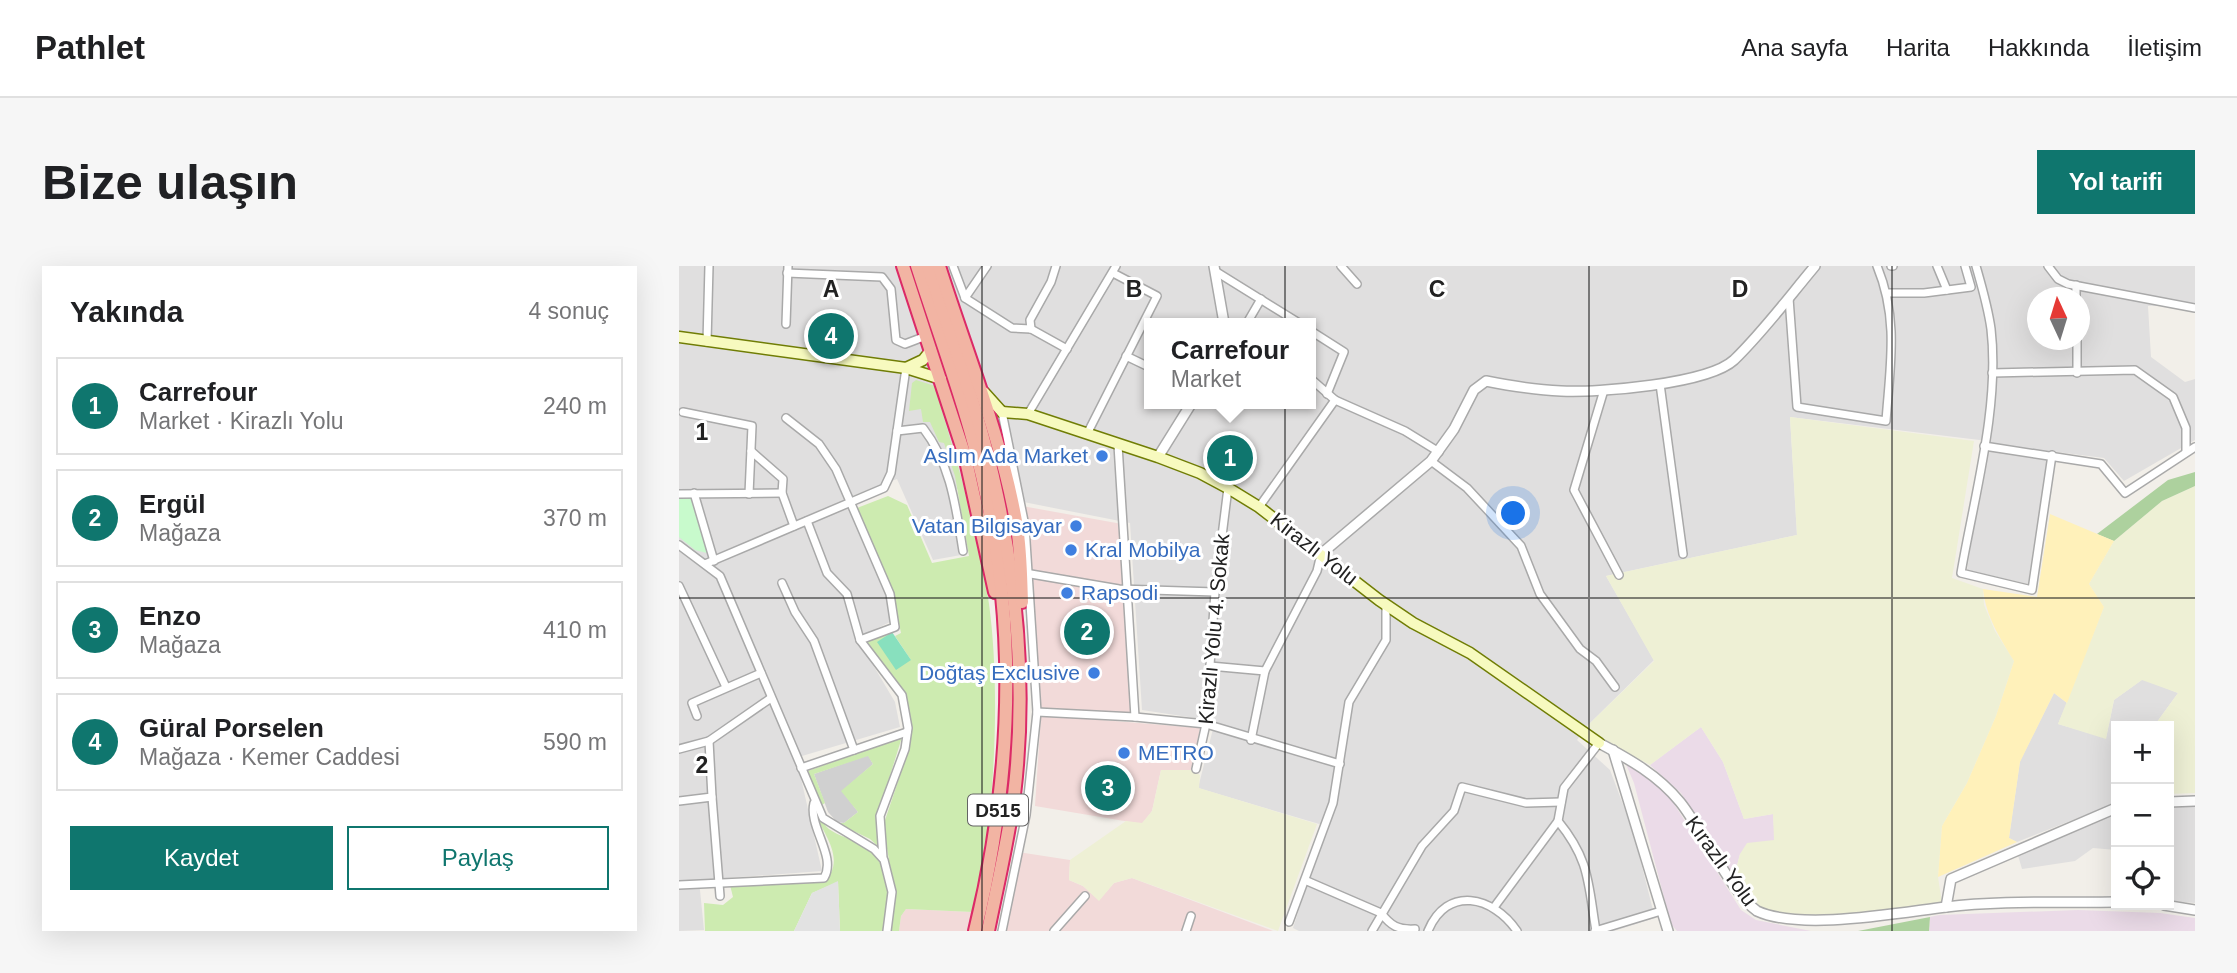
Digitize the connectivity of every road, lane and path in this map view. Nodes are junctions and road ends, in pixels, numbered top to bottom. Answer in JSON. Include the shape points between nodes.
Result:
{"nodes":[{"id":1,"x":709,"y":266,"type":"edge"},
{"id":2,"x":901,"y":266,"type":"edge"},
{"id":3,"x":917,"y":266,"type":"edge"},
{"id":4,"x":928,"y":266,"type":"edge"},
{"id":5,"x":939,"y":266,"type":"edge"},
{"id":6,"x":953,"y":266,"type":"edge"},
{"id":7,"x":987,"y":266,"type":"edge"},
{"id":8,"x":1056,"y":266,"type":"edge"},
{"id":9,"x":1341,"y":266,"type":"edge"},
{"id":10,"x":1815,"y":266,"type":"edge"},
{"id":11,"x":1878,"y":266,"type":"edge"},
{"id":12,"x":1937,"y":266,"type":"edge"},
{"id":13,"x":1965,"y":266,"type":"edge"},
{"id":14,"x":1976,"y":266,"type":"edge"},
{"id":15,"x":2048,"y":266,"type":"edge"},
{"id":16,"x":1215,"y":268,"type":"edge"},
{"id":17,"x":788,"y":270,"type":"edge"},
{"id":18,"x":1114,"y":270,"type":"edge"},
{"id":19,"x":1806,"y":271,"type":"edge"},
{"id":20,"x":1357,"y":284,"type":"dead end"},
{"id":21,"x":2076,"y":285,"type":"joint"},
{"id":22,"x":1947,"y":290,"type":"junction"},
{"id":23,"x":1888,"y":293,"type":"junction"},
{"id":24,"x":1789,"y":297,"type":"junction"},
{"id":25,"x":965,"y":298,"type":"junction"},
{"id":26,"x":1261,"y":299,"type":"junction"},
{"id":27,"x":2195,"y":308,"type":"edge"},
{"id":28,"x":1146,"y":318,"type":"edge"},
{"id":29,"x":1223,"y":318,"type":"edge"},
{"id":30,"x":1250,"y":318,"type":"edge"},
{"id":31,"x":1291,"y":318,"type":"edge"},
{"id":32,"x":1144,"y":321,"type":"edge"},
{"id":33,"x":786,"y":324,"type":"dead end"},
{"id":34,"x":1031,"y":328,"type":"junction"},
{"id":35,"x":1316,"y":334,"type":"edge"},
{"id":36,"x":926,"y":336,"type":"junction"},
{"id":37,"x":679,"y":337,"type":"edge"},
{"id":38,"x":707,"y":342,"type":"junction"},
{"id":39,"x":1067,"y":349,"type":"junction"},
{"id":40,"x":931,"y":350,"type":"junction"},
{"id":41,"x":2077,"y":350,"type":"edge"},
{"id":42,"x":1126,"y":356,"type":"junction"},
{"id":43,"x":1144,"y":365,"type":"edge"},
{"id":44,"x":906,"y":368,"type":"junction"},
{"id":45,"x":1992,"y":373,"type":"junction"},
{"id":46,"x":2077,"y":373,"type":"junction"},
{"id":47,"x":941,"y":379,"type":"junction"},
{"id":48,"x":977,"y":382,"type":"junction"},
{"id":49,"x":1316,"y":384,"type":"edge"},
{"id":50,"x":1660,"y":384,"type":"junction"},
{"id":51,"x":1604,"y":390,"type":"junction"},
{"id":52,"x":1327,"y":394,"type":"junction"},
{"id":53,"x":1335,"y":400,"type":"junction"},
{"id":54,"x":1188,"y":409,"type":"edge"},
{"id":55,"x":683,"y":412,"type":"dead end"},
{"id":56,"x":1002,"y":412,"type":"junction"},
{"id":57,"x":1028,"y":414,"type":"junction"},
{"id":58,"x":786,"y":418,"type":"dead end"},
{"id":59,"x":897,"y":431,"type":"junction"},
{"id":60,"x":994,"y":432,"type":"junction"},
{"id":61,"x":1087,"y":434,"type":"junction"},
{"id":62,"x":1118,"y":444,"type":"junction"},
{"id":63,"x":1984,"y":446,"type":"junction"},
{"id":64,"x":2195,"y":447,"type":"edge"},
{"id":65,"x":751,"y":451,"type":"junction"},
{"id":66,"x":1439,"y":452,"type":"junction"},
{"id":67,"x":2186,"y":452,"type":"junction"},
{"id":68,"x":2052,"y":455,"type":"junction"},
{"id":69,"x":1157,"y":457,"type":"junction"},
{"id":70,"x":1431,"y":461,"type":"junction"},
{"id":71,"x":1228,"y":488,"type":"junction"},
{"id":72,"x":694,"y":493,"type":"junction"},
{"id":73,"x":782,"y":493,"type":"junction"},
{"id":74,"x":992,"y":493,"type":"junction"},
{"id":75,"x":679,"y":494,"type":"edge"},
{"id":76,"x":749,"y":494,"type":"junction"},
{"id":77,"x":851,"y":502,"type":"junction"},
{"id":78,"x":1259,"y":507,"type":"junction"},
{"id":79,"x":807,"y":521,"type":"junction"},
{"id":80,"x":794,"y":526,"type":"junction"},
{"id":81,"x":679,"y":545,"type":"edge"},
{"id":82,"x":963,"y":551,"type":"dead end"},
{"id":83,"x":1321,"y":554,"type":"junction"},
{"id":84,"x":1683,"y":554,"type":"dead end"},
{"id":85,"x":714,"y":561,"type":"junction"},
{"id":86,"x":705,"y":564,"type":"junction"},
{"id":87,"x":1025,"y":573,"type":"junction"},
{"id":88,"x":1619,"y":575,"type":"dead end"},
{"id":89,"x":782,"y":583,"type":"dead end"},
{"id":90,"x":679,"y":586,"type":"edge"},
{"id":91,"x":1125,"y":588,"type":"junction"},
{"id":92,"x":1215,"y":592,"type":"junction"},
{"id":93,"x":1386,"y":605,"type":"junction"},
{"id":94,"x":860,"y":640,"type":"junction"},
{"id":95,"x":1210,"y":666,"type":"junction"},
{"id":96,"x":1265,"y":671,"type":"junction"},
{"id":97,"x":761,"y":673,"type":"junction"},
{"id":98,"x":726,"y":687,"type":"junction"},
{"id":99,"x":1615,"y":687,"type":"dead end"},
{"id":100,"x":771,"y":698,"type":"junction"},
{"id":101,"x":1037,"y":712,"type":"junction"},
{"id":102,"x":697,"y":716,"type":"dead end"},
{"id":103,"x":1135,"y":717,"type":"junction"},
{"id":104,"x":1206,"y":724,"type":"junction"},
{"id":105,"x":907,"y":732,"type":"junction"},
{"id":106,"x":709,"y":740,"type":"junction"},
{"id":107,"x":1251,"y":740,"type":"junction"},
{"id":108,"x":1599,"y":743,"type":"junction"},
{"id":109,"x":679,"y":748,"type":"edge"},
{"id":110,"x":854,"y":750,"type":"junction"},
{"id":111,"x":1613,"y":750,"type":"junction"},
{"id":112,"x":1340,"y":764,"type":"junction"},
{"id":113,"x":801,"y":768,"type":"junction"},
{"id":114,"x":1196,"y":769,"type":"dead end"},
{"id":115,"x":712,"y":797,"type":"junction"},
{"id":116,"x":679,"y":801,"type":"edge"},
{"id":117,"x":2195,"y":801,"type":"edge"},
{"id":118,"x":2174,"y":802,"type":"edge"},
{"id":119,"x":814,"y":803,"type":"junction"},
{"id":120,"x":1561,"y":803,"type":"junction"},
{"id":121,"x":2111,"y":809,"type":"edge"},
{"id":122,"x":1558,"y":821,"type":"junction"},
{"id":123,"x":1001,"y":842,"type":"junction"},
{"id":124,"x":884,"y":860,"type":"junction"},
{"id":125,"x":719,"y":881,"type":"junction"},
{"id":126,"x":1307,"y":881,"type":"junction"},
{"id":127,"x":679,"y":885,"type":"edge"},
{"id":128,"x":720,"y":895,"type":"dead end"},
{"id":129,"x":1085,"y":896,"type":"dead end"},
{"id":130,"x":2111,"y":902,"type":"edge"},
{"id":131,"x":1495,"y":906,"type":"junction"},
{"id":132,"x":1946,"y":907,"type":"junction"},
{"id":133,"x":2174,"y":907,"type":"edge"},
{"id":134,"x":2195,"y":910,"type":"edge"},
{"id":135,"x":1661,"y":911,"type":"junction"},
{"id":136,"x":1381,"y":913,"type":"junction"},
{"id":137,"x":1191,"y":916,"type":"dead end"},
{"id":138,"x":1289,"y":922,"type":"dead end"},
{"id":139,"x":1415,"y":929,"type":"dead end"},
{"id":140,"x":887,"y":931,"type":"edge"},
{"id":141,"x":990,"y":931,"type":"edge"},
{"id":142,"x":1054,"y":931,"type":"edge"},
{"id":143,"x":1186,"y":931,"type":"edge"},
{"id":144,"x":1372,"y":931,"type":"edge"},
{"id":145,"x":1428,"y":931,"type":"edge"},
{"id":146,"x":1517,"y":931,"type":"edge"},
{"id":147,"x":1596,"y":931,"type":"edge"},
{"id":148,"x":1668,"y":931,"type":"edge"}],
"edges":[{"from":1,"to":38,"type":"street"},
{"from":2,"to":36,"type":"highway"},
{"from":3,"to":74,"type":"highway","number":"D515"},
{"from":4,"to":74,"type":"highway","number":"D515","via":[[975,412]]},
{"from":5,"to":48,"type":"highway"},
{"from":6,"to":25,"type":"street"},
{"from":7,"to":25,"type":"street"},
{"from":8,"to":34,"type":"street","via":[[1030,320]]},
{"from":9,"to":20,"type":"street"},
{"from":10,"to":19,"type":"street"},
{"from":11,"to":23,"type":"street"},
{"from":12,"to":22,"type":"street"},
{"from":13,"to":22,"type":"street","via":[[1971,287]]},
{"from":14,"to":45,"type":"street","via":[[1991,331]]},
{"from":15,"to":21,"type":"street","via":[[2058,279]]},
{"from":16,"to":26,"type":"street"},
{"from":16,"to":29,"type":"street"},
{"from":17,"to":33,"type":"street"},
{"from":17,"to":36,"type":"street","via":[[882,277],[891,289],[895,340],[905,344]]},
{"from":18,"to":28,"type":"street","via":[[1157,296]]},
{"from":18,"to":39,"type":"street"},
{"from":19,"to":24,"type":"street"},
{"from":21,"to":27,"type":"street"},
{"from":22,"to":23,"type":"street"},
{"from":23,"to":24,"type":"street","via":[[1893,321],[1886,421],[1797,407]]},
{"from":24,"to":50,"type":"street","via":[[1733,361],[1711,372]]},
{"from":25,"to":34,"type":"street","via":[[1011,328]]},
{"from":26,"to":30,"type":"street"},
{"from":26,"to":31,"type":"street"},
{"from":32,"to":42,"type":"street"},
{"from":34,"to":39,"type":"street"},
{"from":35,"to":52,"type":"street","via":[[1343,352]]},
{"from":36,"to":40,"type":"highway"},
{"from":37,"to":38,"type":"main road"},
{"from":38,"to":44,"type":"main road"},
{"from":39,"to":57,"type":"street"},
{"from":40,"to":44,"type":"main road"},
{"from":40,"to":47,"type":"highway"},
{"from":41,"to":46,"type":"street"},
{"from":42,"to":43,"type":"street"},
{"from":42,"to":61,"type":"street"},
{"from":44,"to":47,"type":"main road"},
{"from":44,"to":59,"type":"street"},
{"from":45,"to":46,"type":"street"},
{"from":45,"to":63,"type":"street"},
{"from":46,"to":67,"type":"street","via":[[2135,370],[2173,397],[2186,428]]},
{"from":47,"to":123,"type":"highway","via":[[976,499],[997,605],[1002,681]]},
{"from":48,"to":56,"type":"main road"},
{"from":48,"to":60,"type":"highway"},
{"from":49,"to":52,"type":"street"},
{"from":50,"to":51,"type":"street"},
{"from":50,"to":84,"type":"street"},
{"from":51,"to":66,"type":"street","via":[[1561,391],[1486,381],[1474,390]]},
{"from":51,"to":88,"type":"street","via":[[1574,490]]},
{"from":52,"to":53,"type":"street"},
{"from":53,"to":66,"type":"street"},
{"from":53,"to":78,"type":"street"},
{"from":54,"to":69,"type":"street"},
{"from":55,"to":65,"type":"street","via":[[752,426]]},
{"from":56,"to":57,"type":"main road","name":"Kirazlı Yolu"},
{"from":56,"to":60,"type":"main road","via":[[994,421]]},
{"from":56,"to":87,"type":"street","via":[[1018,482]]},
{"from":57,"to":61,"type":"main road","name":"Kirazlı Yolu"},
{"from":58,"to":77,"type":"street","via":[[819,443]]},
{"from":59,"to":77,"type":"street","via":[[884,488]]},
{"from":59,"to":82,"type":"street","via":[[923,428],[938,447],[956,505]]},
{"from":60,"to":87,"type":"highway"},
{"from":61,"to":62,"type":"main road","name":"Kirazlı Yolu"},
{"from":62,"to":69,"type":"main road","name":"Kirazlı Yolu"},
{"from":62,"to":91,"type":"street"},
{"from":63,"to":68,"type":"street"},
{"from":63,"to":68,"type":"street","via":[[1961,573],[2032,590]]},
{"from":64,"to":67,"type":"street"},
{"from":65,"to":73,"type":"street","via":[[783,479]]},
{"from":65,"to":76,"type":"street"},
{"from":66,"to":70,"type":"street"},
{"from":67,"to":68,"type":"street","via":[[2125,492],[2102,464]]},
{"from":69,"to":71,"type":"main road","name":"Kirazlı Yolu"},
{"from":70,"to":83,"type":"street"},
{"from":70,"to":99,"type":"street","via":[[1467,488],[1521,546],[1540,594]]},
{"from":71,"to":78,"type":"main road","name":"Kirazlı Yolu"},
{"from":71,"to":92,"type":"street","name":"Kirazlı Yolu 4. Sokak"},
{"from":72,"to":75,"type":"street"},
{"from":72,"to":76,"type":"street"},
{"from":72,"to":85,"type":"street"},
{"from":73,"to":76,"type":"street"},
{"from":73,"to":80,"type":"street"},
{"from":74,"to":123,"type":"highway","number":"D515","via":[[1011,570],[1018,648],[1018,740]]},
{"from":77,"to":79,"type":"street"},
{"from":77,"to":94,"type":"street","via":[[890,594],[895,626]]},
{"from":78,"to":83,"type":"main road","name":"Kirazlı Yolu"},
{"from":79,"to":80,"type":"street"},
{"from":79,"to":94,"type":"street","via":[[827,573],[847,594]]},
{"from":80,"to":85,"type":"street"},
{"from":81,"to":86,"type":"street"},
{"from":83,"to":93,"type":"main road","name":"Kirazlı Yolu"},
{"from":83,"to":96,"type":"street","via":[[1317,571]]},
{"from":85,"to":86,"type":"street"},
{"from":86,"to":97,"type":"street","via":[[720,576]]},
{"from":87,"to":91,"type":"street"},
{"from":87,"to":101,"type":"street"},
{"from":87,"to":123,"type":"highway","via":[[1026,711],[1019,798]]},
{"from":89,"to":110,"type":"street","via":[[814,641]]},
{"from":90,"to":98,"type":"street"},
{"from":91,"to":92,"type":"street"},
{"from":91,"to":103,"type":"street"},
{"from":92,"to":95,"type":"street","name":"Kirazlı Yolu 4. Sokak"},
{"from":93,"to":108,"type":"main road","name":"Kirazlı Yolu","via":[[1470,653]]},
{"from":93,"to":112,"type":"street","via":[[1387,639],[1349,702]]},
{"from":94,"to":105,"type":"street","via":[[902,695]]},
{"from":95,"to":96,"type":"street"},
{"from":95,"to":104,"type":"street","name":"Kirazlı Yolu 4. Sokak"},
{"from":96,"to":107,"type":"street"},
{"from":97,"to":98,"type":"street"},
{"from":97,"to":100,"type":"street"},
{"from":98,"to":102,"type":"street","via":[[692,703]]},
{"from":100,"to":106,"type":"street"},
{"from":100,"to":113,"type":"street"},
{"from":101,"to":103,"type":"street"},
{"from":101,"to":141,"type":"street","via":[[1026,816]]},
{"from":103,"to":104,"type":"street"},
{"from":104,"to":107,"type":"street"},
{"from":104,"to":114,"type":"street","name":"Kirazlı Yolu 4. Sokak"},
{"from":105,"to":110,"type":"street"},
{"from":105,"to":124,"type":"street","via":[[880,816]]},
{"from":106,"to":109,"type":"street"},
{"from":106,"to":115,"type":"street"},
{"from":107,"to":112,"type":"street"},
{"from":108,"to":111,"type":"street","name":"Kırazlı Yolu"},
{"from":108,"to":120,"type":"street","via":[[1564,788]]},
{"from":110,"to":113,"type":"street"},
{"from":111,"to":132,"type":"street","name":"Kırazlı Yolu","via":[[1645,769],[1679,802],[1757,911],[1782,921],[1836,925]]},
{"from":111,"to":135,"type":"street"},
{"from":112,"to":126,"type":"street","via":[[1333,803]]},
{"from":113,"to":119,"type":"street"},
{"from":115,"to":116,"type":"street"},
{"from":115,"to":125,"type":"street"},
{"from":117,"to":118,"type":"street"},
{"from":119,"to":124,"type":"street","via":[[823,818]]},
{"from":119,"to":125,"type":"street","via":[[812,812],[827,862],[824,878]]},
{"from":120,"to":122,"type":"street"},
{"from":120,"to":136,"type":"street","via":[[1526,803],[1462,787],[1454,811],[1422,846]]},
{"from":121,"to":132,"type":"street","via":[[1951,879]]},
{"from":122,"to":131,"type":"street"},
{"from":122,"to":147,"type":"street","via":[[1578,846]]},
{"from":123,"to":141,"type":"highway","number":"D515"},
{"from":124,"to":140,"type":"street","via":[[892,892]]},
{"from":125,"to":127,"type":"street"},
{"from":125,"to":128,"type":"street"},
{"from":126,"to":136,"type":"street"},
{"from":126,"to":138,"type":"street"},
{"from":129,"to":142,"type":"street"},
{"from":130,"to":132,"type":"street","name":"Kırazlı Yolu"},
{"from":131,"to":145,"type":"street","via":[[1456,901],[1441,911]]},
{"from":131,"to":146,"type":"street"},
{"from":133,"to":134,"type":"street"},
{"from":135,"to":147,"type":"street"},
{"from":135,"to":148,"type":"street"},
{"from":136,"to":139,"type":"street","via":[[1401,930]]},
{"from":136,"to":144,"type":"street"},
{"from":137,"to":143,"type":"street"}]}
